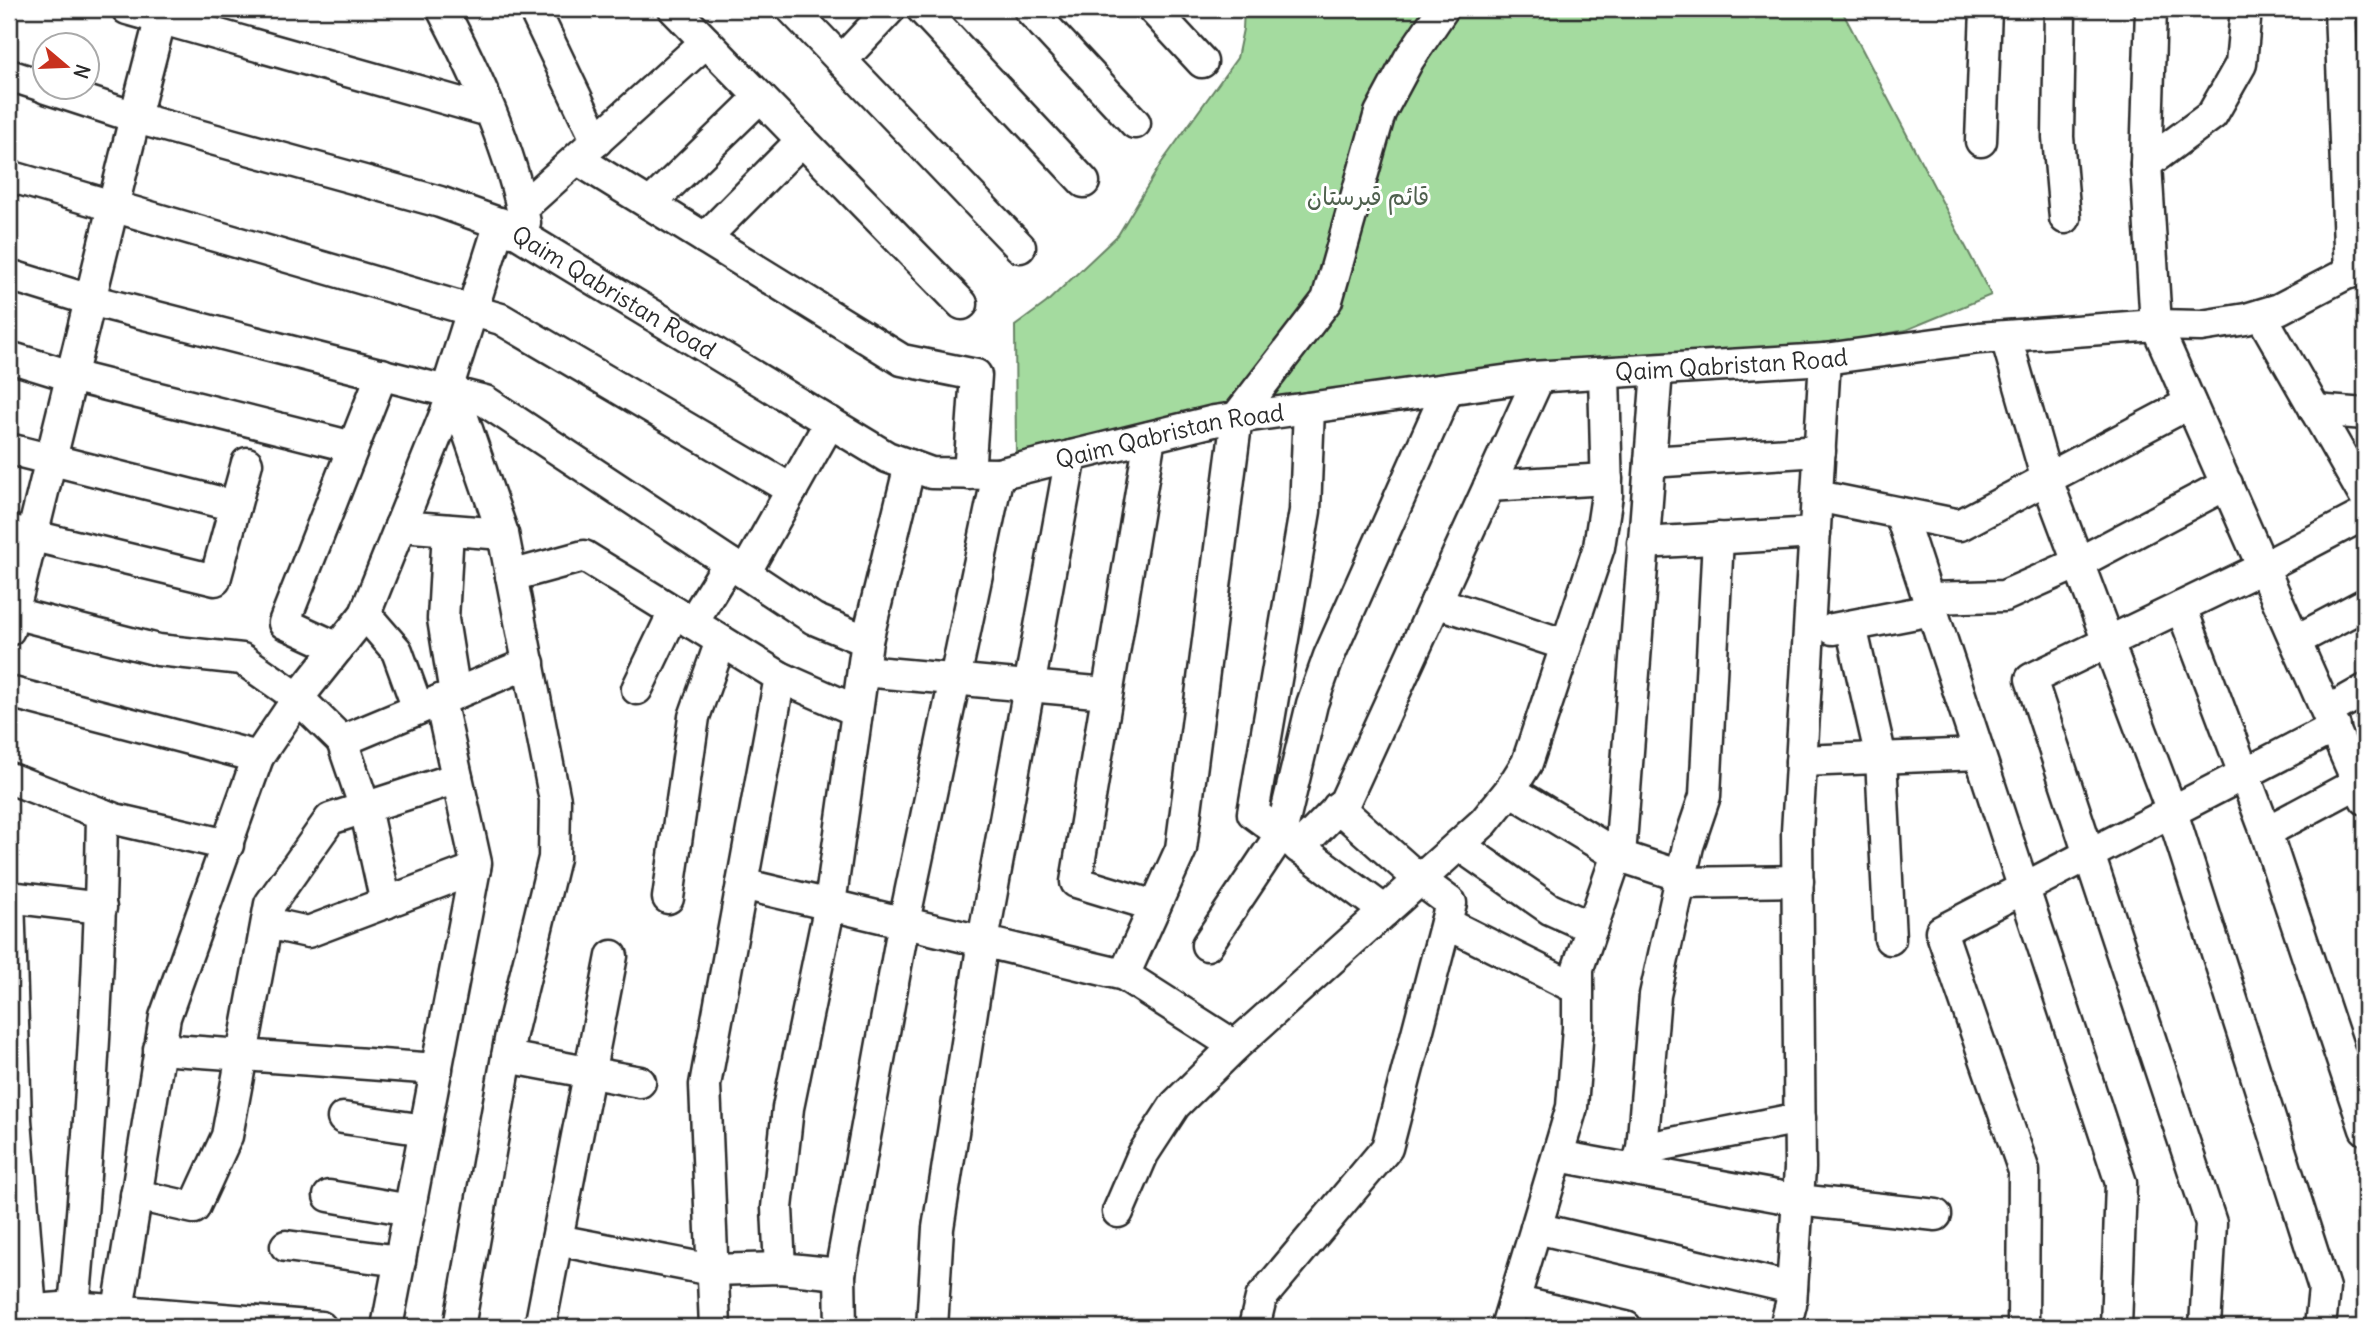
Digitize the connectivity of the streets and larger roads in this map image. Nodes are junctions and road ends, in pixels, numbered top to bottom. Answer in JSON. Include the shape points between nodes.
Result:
{"nodes":[{"id":1,"x":127,"y":9,"type":"edge"},
{"id":2,"x":441,"y":9,"type":"edge"},
{"id":3,"x":534,"y":9,"type":"edge"},
{"id":4,"x":674,"y":9,"type":"edge"},
{"id":5,"x":792,"y":9,"type":"edge"},
{"id":6,"x":890,"y":9,"type":"edge"},
{"id":7,"x":922,"y":9,"type":"edge"},
{"id":8,"x":1029,"y":9,"type":"edge"},
{"id":9,"x":1153,"y":9,"type":"edge"},
{"id":10,"x":1443,"y":9,"type":"edge"},
{"id":11,"x":1986,"y":9,"type":"edge"},
{"id":12,"x":2060,"y":9,"type":"edge"},
{"id":13,"x":2151,"y":9,"type":"edge"},
{"id":14,"x":2246,"y":9,"type":"edge"},
{"id":15,"x":2340,"y":9,"type":"edge"},
{"id":16,"x":162,"y":14,"type":"edge"},
{"id":17,"x":706,"y":42,"type":"junction"},
{"id":18,"x":842,"y":60,"type":"junction"},
{"id":19,"x":1202,"y":62,"type":"dead end"},
{"id":20,"x":9,"y":75,"type":"edge"},
{"id":21,"x":32,"y":82,"type":"edge"},
{"id":22,"x":760,"y":97,"type":"junction"},
{"id":23,"x":90,"y":102,"type":"edge"},
{"id":24,"x":489,"y":111,"type":"junction"},
{"id":25,"x":135,"y":117,"type":"junction"},
{"id":26,"x":1135,"y":123,"type":"dead end"},
{"id":27,"x":802,"y":140,"type":"junction"},
{"id":28,"x":1981,"y":141,"type":"dead end"},
{"id":29,"x":587,"y":150,"type":"junction"},
{"id":30,"x":2146,"y":164,"type":"junction"},
{"id":31,"x":9,"y":176,"type":"edge"},
{"id":32,"x":1084,"y":182,"type":"dead end"},
{"id":33,"x":650,"y":204,"type":"junction"},
{"id":34,"x":113,"y":207,"type":"junction"},
{"id":35,"x":511,"y":216,"type":"junction"},
{"id":36,"x":2066,"y":218,"type":"dead end"},
{"id":37,"x":705,"y":238,"type":"junction"},
{"id":38,"x":1020,"y":247,"type":"dead end"},
{"id":39,"x":2357,"y":269,"type":"edge"},
{"id":40,"x":9,"y":275,"type":"edge"},
{"id":41,"x":90,"y":300,"type":"junction"},
{"id":42,"x":962,"y":304,"type":"dead end"},
{"id":43,"x":473,"y":310,"type":"junction"},
{"id":44,"x":2260,"y":315,"type":"junction"},
{"id":45,"x":2156,"y":326,"type":"junction"},
{"id":46,"x":2006,"y":337,"type":"junction"},
{"id":47,"x":9,"y":356,"type":"edge"},
{"id":48,"x":1825,"y":359,"type":"junction"},
{"id":49,"x":1657,"y":370,"type":"junction"},
{"id":50,"x":1604,"y":373,"type":"junction"},
{"id":51,"x":382,"y":374,"type":"junction"},
{"id":52,"x":71,"y":376,"type":"junction"},
{"id":53,"x":1539,"y":377,"type":"junction"},
{"id":54,"x":1448,"y":389,"type":"junction"},
{"id":55,"x":454,"y":392,"type":"junction"},
{"id":56,"x":2190,"y":403,"type":"junction"},
{"id":57,"x":1309,"y":408,"type":"junction"},
{"id":58,"x":2315,"y":410,"type":"junction"},
{"id":59,"x":2365,"y":414,"type":"edge"},
{"id":60,"x":1237,"y":417,"type":"junction"},
{"id":61,"x":830,"y":422,"type":"junction"},
{"id":62,"x":1150,"y":437,"type":"junction"},
{"id":63,"x":353,"y":447,"type":"junction"},
{"id":64,"x":9,"y":449,"type":"edge"},
{"id":65,"x":1820,"y":451,"type":"junction"},
{"id":66,"x":1071,"y":456,"type":"junction"},
{"id":67,"x":51,"y":459,"type":"junction"},
{"id":68,"x":1650,"y":462,"type":"junction"},
{"id":69,"x":247,"y":463,"type":"dead end"},
{"id":70,"x":910,"y":466,"type":"junction"},
{"id":71,"x":984,"y":474,"type":"junction"},
{"id":72,"x":1607,"y":479,"type":"junction"},
{"id":73,"x":2046,"y":480,"type":"junction"},
{"id":74,"x":2227,"y":484,"type":"junction"},
{"id":75,"x":1489,"y":486,"type":"junction"},
{"id":76,"x":792,"y":490,"type":"junction"},
{"id":77,"x":1817,"y":496,"type":"junction"},
{"id":78,"x":2365,"y":497,"type":"edge"},
{"id":79,"x":235,"y":506,"type":"junction"},
{"id":80,"x":1900,"y":513,"type":"junction"},
{"id":81,"x":2365,"y":514,"type":"edge"},
{"id":82,"x":400,"y":526,"type":"junction"},
{"id":83,"x":448,"y":530,"type":"junction"},
{"id":84,"x":20,"y":533,"type":"edge"},
{"id":85,"x":1815,"y":533,"type":"junction"},
{"id":86,"x":503,"y":534,"type":"junction"},
{"id":87,"x":1718,"y":538,"type":"junction"},
{"id":88,"x":1643,"y":543,"type":"junction"},
{"id":89,"x":2078,"y":562,"type":"junction"},
{"id":90,"x":2264,"y":567,"type":"junction"},
{"id":91,"x":737,"y":568,"type":"junction"},
{"id":92,"x":511,"y":576,"type":"junction"},
{"id":93,"x":1436,"y":602,"type":"junction"},
{"id":94,"x":1930,"y":604,"type":"junction"},
{"id":95,"x":2365,"y":604,"type":"edge"},
{"id":96,"x":2181,"y":607,"type":"junction"},
{"id":97,"x":365,"y":614,"type":"junction"},
{"id":98,"x":683,"y":617,"type":"junction"},
{"id":99,"x":10,"y":618,"type":"edge"},
{"id":100,"x":1850,"y":626,"type":"junction"},
{"id":101,"x":1809,"y":633,"type":"junction"},
{"id":102,"x":2297,"y":640,"type":"junction"},
{"id":103,"x":721,"y":641,"type":"junction"},
{"id":104,"x":867,"y":641,"type":"junction"},
{"id":105,"x":2108,"y":642,"type":"junction"},
{"id":106,"x":1566,"y":645,"type":"junction"},
{"id":107,"x":338,"y":648,"type":"junction"},
{"id":108,"x":529,"y":663,"type":"junction"},
{"id":109,"x":863,"y":671,"type":"junction"},
{"id":110,"x":780,"y":677,"type":"junction"},
{"id":111,"x":955,"y":679,"type":"junction"},
{"id":112,"x":1029,"y":686,"type":"junction"},
{"id":113,"x":638,"y":690,"type":"dead end"},
{"id":114,"x":2365,"y":690,"type":"edge"},
{"id":115,"x":9,"y":692,"type":"edge"},
{"id":116,"x":1107,"y":693,"type":"junction"},
{"id":117,"x":298,"y":698,"type":"junction"},
{"id":118,"x":438,"y":701,"type":"junction"},
{"id":119,"x":857,"y":711,"type":"junction"},
{"id":120,"x":2332,"y":719,"type":"junction"},
{"id":121,"x":342,"y":741,"type":"junction"},
{"id":122,"x":1979,"y":754,"type":"junction"},
{"id":123,"x":258,"y":757,"type":"junction"},
{"id":124,"x":1881,"y":758,"type":"junction"},
{"id":125,"x":1801,"y":761,"type":"junction"},
{"id":126,"x":2244,"y":774,"type":"junction"},
{"id":127,"x":9,"y":778,"type":"edge"},
{"id":128,"x":457,"y":778,"type":"junction"},
{"id":129,"x":2363,"y":787,"type":"edge"},
{"id":130,"x":1510,"y":790,"type":"junction"},
{"id":131,"x":1338,"y":807,"type":"junction"},
{"id":132,"x":365,"y":808,"type":"junction"},
{"id":133,"x":2172,"y":811,"type":"junction"},
{"id":134,"x":102,"y":814,"type":"junction"},
{"id":135,"x":2266,"y":832,"type":"junction"},
{"id":136,"x":1290,"y":841,"type":"junction"},
{"id":137,"x":228,"y":845,"type":"junction"},
{"id":138,"x":1459,"y":845,"type":"junction"},
{"id":139,"x":2089,"y":854,"type":"junction"},
{"id":140,"x":1617,"y":855,"type":"junction"},
{"id":141,"x":475,"y":869,"type":"junction"},
{"id":142,"x":1420,"y":880,"type":"junction"},
{"id":143,"x":1680,"y":880,"type":"junction"},
{"id":144,"x":1798,"y":881,"type":"junction"},
{"id":145,"x":742,"y":884,"type":"junction"},
{"id":146,"x":2023,"y":889,"type":"junction"},
{"id":147,"x":9,"y":897,"type":"edge"},
{"id":148,"x":668,"y":898,"type":"dead end"},
{"id":149,"x":386,"y":903,"type":"junction"},
{"id":150,"x":830,"y":904,"type":"junction"},
{"id":151,"x":1155,"y":906,"type":"junction"},
{"id":152,"x":101,"y":908,"type":"junction"},
{"id":153,"x":1385,"y":911,"type":"junction"},
{"id":154,"x":904,"y":922,"type":"junction"},
{"id":155,"x":267,"y":923,"type":"junction"},
{"id":156,"x":1446,"y":923,"type":"junction"},
{"id":157,"x":1592,"y":928,"type":"junction"},
{"id":158,"x":1890,"y":939,"type":"dead end"},
{"id":159,"x":983,"y":941,"type":"junction"},
{"id":160,"x":1207,"y":945,"type":"dead end"},
{"id":161,"x":612,"y":956,"type":"dead end"},
{"id":162,"x":1124,"y":975,"type":"junction"},
{"id":163,"x":1578,"y":989,"type":"junction"},
{"id":164,"x":1235,"y":1046,"type":"junction"},
{"id":165,"x":159,"y":1049,"type":"junction"},
{"id":166,"x":242,"y":1056,"type":"junction"},
{"id":167,"x":507,"y":1057,"type":"junction"},
{"id":168,"x":437,"y":1069,"type":"junction"},
{"id":169,"x":590,"y":1073,"type":"junction"},
{"id":170,"x":640,"y":1082,"type":"dead end"},
{"id":171,"x":343,"y":1118,"type":"dead end"},
{"id":172,"x":1800,"y":1118,"type":"junction"},
{"id":173,"x":12,"y":1121,"type":"edge"},
{"id":174,"x":2365,"y":1129,"type":"edge"},
{"id":175,"x":425,"y":1130,"type":"junction"},
{"id":176,"x":1558,"y":1156,"type":"junction"},
{"id":177,"x":1639,"y":1160,"type":"junction"},
{"id":178,"x":136,"y":1195,"type":"junction"},
{"id":179,"x":329,"y":1196,"type":"dead end"},
{"id":180,"x":1798,"y":1200,"type":"junction"},
{"id":181,"x":410,"y":1210,"type":"junction"},
{"id":182,"x":1118,"y":1212,"type":"dead end"},
{"id":183,"x":1936,"y":1215,"type":"dead end"},
{"id":184,"x":1536,"y":1228,"type":"junction"},
{"id":185,"x":557,"y":1240,"type":"junction"},
{"id":186,"x":286,"y":1246,"type":"dead end"},
{"id":187,"x":400,"y":1261,"type":"junction"},
{"id":188,"x":780,"y":1268,"type":"junction"},
{"id":189,"x":712,"y":1270,"type":"junction"},
{"id":190,"x":840,"y":1274,"type":"junction"},
{"id":191,"x":1791,"y":1288,"type":"junction"},
{"id":192,"x":74,"y":1307,"type":"junction"},
{"id":193,"x":118,"y":1310,"type":"junction"},
{"id":194,"x":20,"y":1311,"type":"edge"},
{"id":195,"x":1510,"y":1314,"type":"edge"},
{"id":196,"x":321,"y":1327,"type":"edge"},
{"id":197,"x":387,"y":1327,"type":"edge"},
{"id":198,"x":459,"y":1327,"type":"edge"},
{"id":199,"x":540,"y":1327,"type":"edge"},
{"id":200,"x":715,"y":1327,"type":"edge"},
{"id":201,"x":841,"y":1327,"type":"edge"},
{"id":202,"x":932,"y":1327,"type":"edge"},
{"id":203,"x":1254,"y":1327,"type":"edge"},
{"id":204,"x":1626,"y":1327,"type":"edge"},
{"id":205,"x":1785,"y":1327,"type":"edge"},
{"id":206,"x":2023,"y":1327,"type":"edge"},
{"id":207,"x":2116,"y":1327,"type":"edge"},
{"id":208,"x":2205,"y":1327,"type":"edge"},
{"id":209,"x":2320,"y":1327,"type":"edge"}],
"edges":[{"from":1,"to":16,"type":"street"},
{"from":2,"to":24,"type":"street"},
{"from":3,"to":29,"type":"street"},
{"from":4,"to":17,"type":"street"},
{"from":5,"to":18,"type":"street"},
{"from":6,"to":18,"type":"street"},
{"from":7,"to":32,"type":"street"},
{"from":8,"to":26,"type":"street"},
{"from":9,"to":19,"type":"street"},
{"from":10,"to":60,"type":"street","via":[[1380,113],[1327,300]]},
{"from":11,"to":28,"type":"street"},
{"from":12,"to":36,"type":"street","via":[[2058,137]]},
{"from":13,"to":30,"type":"street"},
{"from":14,"to":30,"type":"street","via":[[2241,64],[2212,115]]},
{"from":15,"to":39,"type":"street"},
{"from":16,"to":24,"type":"street"},
{"from":16,"to":25,"type":"street"},
{"from":17,"to":22,"type":"street"},
{"from":17,"to":29,"type":"street"},
{"from":18,"to":38,"type":"street"},
{"from":20,"to":21,"type":"street","name":"Qaim Qabristan Road"},
{"from":22,"to":27,"type":"street"},
{"from":22,"to":33,"type":"street"},
{"from":23,"to":25,"type":"street","name":"Qaim Qabristan Road"},
{"from":24,"to":35,"type":"street","via":[[501,139]]},
{"from":25,"to":34,"type":"street"},
{"from":25,"to":35,"type":"street","name":"Qaim Qabristan Road","via":[[440,202]]},
{"from":27,"to":37,"type":"street"},
{"from":27,"to":42,"type":"street"},
{"from":29,"to":33,"type":"street"},
{"from":29,"to":35,"type":"street"},
{"from":30,"to":45,"type":"street"},
{"from":31,"to":34,"type":"street"},
{"from":33,"to":37,"type":"street"},
{"from":34,"to":41,"type":"street"},
{"from":34,"to":43,"type":"street"},
{"from":35,"to":43,"type":"street"},
{"from":35,"to":61,"type":"street","name":"Qaim Qabristan Road","via":[[528,239]]},
{"from":37,"to":71,"type":"street","via":[[902,360],[975,376]]},
{"from":39,"to":44,"type":"street","name":"Qaim Qabristan Road"},
{"from":40,"to":41,"type":"street"},
{"from":41,"to":51,"type":"street"},
{"from":41,"to":52,"type":"street"},
{"from":43,"to":55,"type":"street","via":[[450,380]]},
{"from":43,"to":76,"type":"street","via":[[501,319]]},
{"from":44,"to":45,"type":"street","name":"Qaim Qabristan Road","via":[[2201,326]]},
{"from":44,"to":58,"type":"street"},
{"from":45,"to":46,"type":"street","name":"Qaim Qabristan Road"},
{"from":45,"to":56,"type":"street"},
{"from":46,"to":48,"type":"street","name":"Qaim Qabristan Road"},
{"from":46,"to":73,"type":"street"},
{"from":47,"to":52,"type":"street"},
{"from":48,"to":49,"type":"street","name":"Qaim Qabristan Road"},
{"from":48,"to":65,"type":"street"},
{"from":49,"to":50,"type":"street","name":"Qaim Qabristan Road"},
{"from":49,"to":68,"type":"street"},
{"from":50,"to":53,"type":"street","name":"Qaim Qabristan Road"},
{"from":50,"to":72,"type":"street"},
{"from":51,"to":55,"type":"street"},
{"from":51,"to":63,"type":"street"},
{"from":52,"to":63,"type":"street"},
{"from":52,"to":67,"type":"street"},
{"from":53,"to":54,"type":"street","name":"Qaim Qabristan Road"},
{"from":53,"to":75,"type":"street"},
{"from":54,"to":57,"type":"street","name":"Qaim Qabristan Road"},
{"from":54,"to":136,"type":"street","via":[[1312,704]]},
{"from":55,"to":82,"type":"street"},
{"from":55,"to":86,"type":"street"},
{"from":55,"to":91,"type":"street","via":[[485,401]]},
{"from":56,"to":73,"type":"street"},
{"from":56,"to":74,"type":"street"},
{"from":57,"to":60,"type":"street","name":"Qaim Qabristan Road"},
{"from":57,"to":136,"type":"street","via":[[1306,511],[1253,813]]},
{"from":58,"to":59,"type":"street"},
{"from":58,"to":78,"type":"street"},
{"from":60,"to":62,"type":"street","name":"Qaim Qabristan Road"},
{"from":60,"to":151,"type":"street","via":[[1181,849]]},
{"from":61,"to":70,"type":"street","name":"Qaim Qabristan Road"},
{"from":61,"to":76,"type":"street"},
{"from":62,"to":66,"type":"street","name":"Qaim Qabristan Road"},
{"from":62,"to":116,"type":"street"},
{"from":63,"to":107,"type":"street","via":[[284,623]]},
{"from":64,"to":67,"type":"street"},
{"from":65,"to":68,"type":"street"},
{"from":65,"to":77,"type":"street"},
{"from":66,"to":71,"type":"street","name":"Qaim Qabristan Road"},
{"from":66,"to":112,"type":"street"},
{"from":67,"to":79,"type":"street"},
{"from":67,"to":84,"type":"street"},
{"from":68,"to":88,"type":"street"},
{"from":69,"to":79,"type":"street"},
{"from":70,"to":71,"type":"street","name":"Qaim Qabristan Road","via":[[931,473]]},
{"from":70,"to":104,"type":"street"},
{"from":71,"to":111,"type":"street"},
{"from":72,"to":75,"type":"street"},
{"from":72,"to":106,"type":"street","via":[[1599,547]]},
{"from":73,"to":80,"type":"street","via":[[1960,526]]},
{"from":73,"to":89,"type":"street"},
{"from":74,"to":89,"type":"street"},
{"from":74,"to":90,"type":"street"},
{"from":75,"to":93,"type":"street"},
{"from":76,"to":91,"type":"street"},
{"from":77,"to":80,"type":"street"},
{"from":77,"to":85,"type":"street"},
{"from":79,"to":84,"type":"street","via":[[215,580]]},
{"from":80,"to":94,"type":"street"},
{"from":81,"to":90,"type":"street"},
{"from":82,"to":83,"type":"street"},
{"from":82,"to":97,"type":"street"},
{"from":83,"to":86,"type":"street"},
{"from":83,"to":118,"type":"street"},
{"from":84,"to":99,"type":"street"},
{"from":85,"to":87,"type":"street"},
{"from":85,"to":101,"type":"street"},
{"from":86,"to":92,"type":"street"},
{"from":87,"to":88,"type":"street"},
{"from":87,"to":143,"type":"street","via":[[1705,796]]},
{"from":88,"to":140,"type":"street"},
{"from":89,"to":94,"type":"street","via":[[2004,596]]},
{"from":89,"to":105,"type":"street"},
{"from":90,"to":96,"type":"street"},
{"from":90,"to":102,"type":"street"},
{"from":91,"to":98,"type":"street"},
{"from":91,"to":104,"type":"street","via":[[814,619]]},
{"from":92,"to":98,"type":"street","via":[[584,556]]},
{"from":92,"to":108,"type":"street"},
{"from":93,"to":106,"type":"street"},
{"from":93,"to":131,"type":"street","via":[[1345,801]]},
{"from":94,"to":100,"type":"street"},
{"from":94,"to":122,"type":"street"},
{"from":95,"to":102,"type":"street"},
{"from":96,"to":105,"type":"street"},
{"from":96,"to":126,"type":"street"},
{"from":97,"to":107,"type":"street"},
{"from":97,"to":118,"type":"street"},
{"from":98,"to":103,"type":"street"},
{"from":98,"to":113,"type":"street"},
{"from":99,"to":117,"type":"street","via":[[158,650],[242,659]]},
{"from":100,"to":101,"type":"street"},
{"from":100,"to":124,"type":"street"},
{"from":101,"to":125,"type":"street"},
{"from":102,"to":120,"type":"street"},
{"from":103,"to":110,"type":"street"},
{"from":103,"to":148,"type":"street","via":[[694,717]]},
{"from":104,"to":109,"type":"street"},
{"from":105,"to":133,"type":"street"},
{"from":105,"to":139,"type":"street","via":[[2031,679]]},
{"from":106,"to":130,"type":"street","via":[[1527,764]]},
{"from":107,"to":117,"type":"street"},
{"from":108,"to":118,"type":"street"},
{"from":108,"to":167,"type":"street","via":[[555,800],[554,858]]},
{"from":109,"to":111,"type":"street"},
{"from":109,"to":119,"type":"street"},
{"from":110,"to":119,"type":"street"},
{"from":110,"to":145,"type":"street"},
{"from":111,"to":112,"type":"street"},
{"from":111,"to":154,"type":"street"},
{"from":112,"to":116,"type":"street"},
{"from":112,"to":159,"type":"street"},
{"from":114,"to":120,"type":"street"},
{"from":115,"to":123,"type":"street"},
{"from":116,"to":151,"type":"street","via":[[1076,882]]},
{"from":117,"to":121,"type":"street"},
{"from":117,"to":123,"type":"street"},
{"from":118,"to":121,"type":"street"},
{"from":118,"to":128,"type":"street"},
{"from":119,"to":150,"type":"street"},
{"from":120,"to":126,"type":"street"},
{"from":120,"to":129,"type":"street"},
{"from":121,"to":132,"type":"street"},
{"from":122,"to":124,"type":"street"},
{"from":122,"to":146,"type":"street"},
{"from":123,"to":137,"type":"street"},
{"from":124,"to":125,"type":"street"},
{"from":124,"to":158,"type":"street"},
{"from":125,"to":144,"type":"street"},
{"from":126,"to":133,"type":"street"},
{"from":126,"to":135,"type":"street"},
{"from":127,"to":134,"type":"street"},
{"from":128,"to":132,"type":"street"},
{"from":128,"to":141,"type":"street"},
{"from":129,"to":135,"type":"street"},
{"from":130,"to":138,"type":"street"},
{"from":130,"to":140,"type":"street"},
{"from":131,"to":136,"type":"street"},
{"from":131,"to":142,"type":"street"},
{"from":132,"to":149,"type":"street"},
{"from":132,"to":155,"type":"street","via":[[330,819],[270,904]]},
{"from":133,"to":139,"type":"street"},
{"from":133,"to":209,"type":"street","via":[[2324,1288]]},
{"from":134,"to":137,"type":"street"},
{"from":134,"to":152,"type":"street"},
{"from":135,"to":174,"type":"street"},
{"from":136,"to":153,"type":"street"},
{"from":136,"to":160,"type":"street"},
{"from":137,"to":165,"type":"street","via":[[165,1017]]},
{"from":138,"to":142,"type":"street"},
{"from":138,"to":157,"type":"street","via":[[1550,909]]},
{"from":139,"to":146,"type":"street"},
{"from":139,"to":208,"type":"street","via":[[2211,1223]]},
{"from":140,"to":143,"type":"street"},
{"from":140,"to":157,"type":"street"},
{"from":141,"to":149,"type":"street"},
{"from":141,"to":168,"type":"street"},
{"from":142,"to":153,"type":"street"},
{"from":142,"to":156,"type":"street","via":[[1451,903]]},
{"from":143,"to":144,"type":"street"},
{"from":143,"to":177,"type":"street","via":[[1655,995]]},
{"from":144,"to":172,"type":"street"},
{"from":145,"to":150,"type":"street"},
{"from":145,"to":189,"type":"street","via":[[705,1085]]},
{"from":146,"to":206,"type":"street","via":[[1941,931],[2024,1171]]},
{"from":146,"to":207,"type":"street","via":[[2121,1183]]},
{"from":147,"to":152,"type":"street"},
{"from":147,"to":173,"type":"street"},
{"from":149,"to":155,"type":"street","via":[[308,932]]},
{"from":150,"to":154,"type":"street"},
{"from":150,"to":188,"type":"street","via":[[788,1108],[777,1208]]},
{"from":151,"to":162,"type":"street"},
{"from":152,"to":192,"type":"street"},
{"from":153,"to":164,"type":"street"},
{"from":154,"to":159,"type":"street"},
{"from":154,"to":190,"type":"street"},
{"from":155,"to":166,"type":"street"},
{"from":156,"to":163,"type":"street"},
{"from":156,"to":203,"type":"street","via":[[1387,1148],[1261,1298]]},
{"from":157,"to":163,"type":"street","via":[[1578,968]]},
{"from":159,"to":162,"type":"street"},
{"from":159,"to":202,"type":"street","via":[[938,1228]]},
{"from":161,"to":169,"type":"street"},
{"from":162,"to":164,"type":"street"},
{"from":163,"to":176,"type":"street","via":[[1575,1083]]},
{"from":164,"to":182,"type":"street","via":[[1175,1105],[1143,1154]]},
{"from":165,"to":166,"type":"street"},
{"from":165,"to":178,"type":"street"},
{"from":166,"to":168,"type":"street"},
{"from":166,"to":178,"type":"street","via":[[227,1136],[194,1208]]},
{"from":167,"to":169,"type":"street"},
{"from":167,"to":198,"type":"street"},
{"from":168,"to":175,"type":"street"},
{"from":169,"to":170,"type":"street"},
{"from":169,"to":185,"type":"street"},
{"from":171,"to":175,"type":"street"},
{"from":172,"to":177,"type":"street"},
{"from":172,"to":180,"type":"street"},
{"from":173,"to":194,"type":"street"},
{"from":175,"to":181,"type":"street"},
{"from":176,"to":177,"type":"street"},
{"from":176,"to":184,"type":"street"},
{"from":177,"to":180,"type":"street"},
{"from":178,"to":193,"type":"street"},
{"from":179,"to":181,"type":"street"},
{"from":180,"to":183,"type":"street"},
{"from":180,"to":191,"type":"street"},
{"from":181,"to":187,"type":"street"},
{"from":184,"to":191,"type":"street"},
{"from":184,"to":195,"type":"street"},
{"from":185,"to":189,"type":"street"},
{"from":185,"to":199,"type":"street"},
{"from":186,"to":187,"type":"street"},
{"from":187,"to":197,"type":"street"},
{"from":188,"to":189,"type":"street"},
{"from":188,"to":190,"type":"street"},
{"from":189,"to":200,"type":"street"},
{"from":190,"to":201,"type":"street"},
{"from":191,"to":205,"type":"street"},
{"from":192,"to":193,"type":"street"},
{"from":192,"to":194,"type":"street"},
{"from":193,"to":196,"type":"street"},
{"from":195,"to":204,"type":"street"}]}
